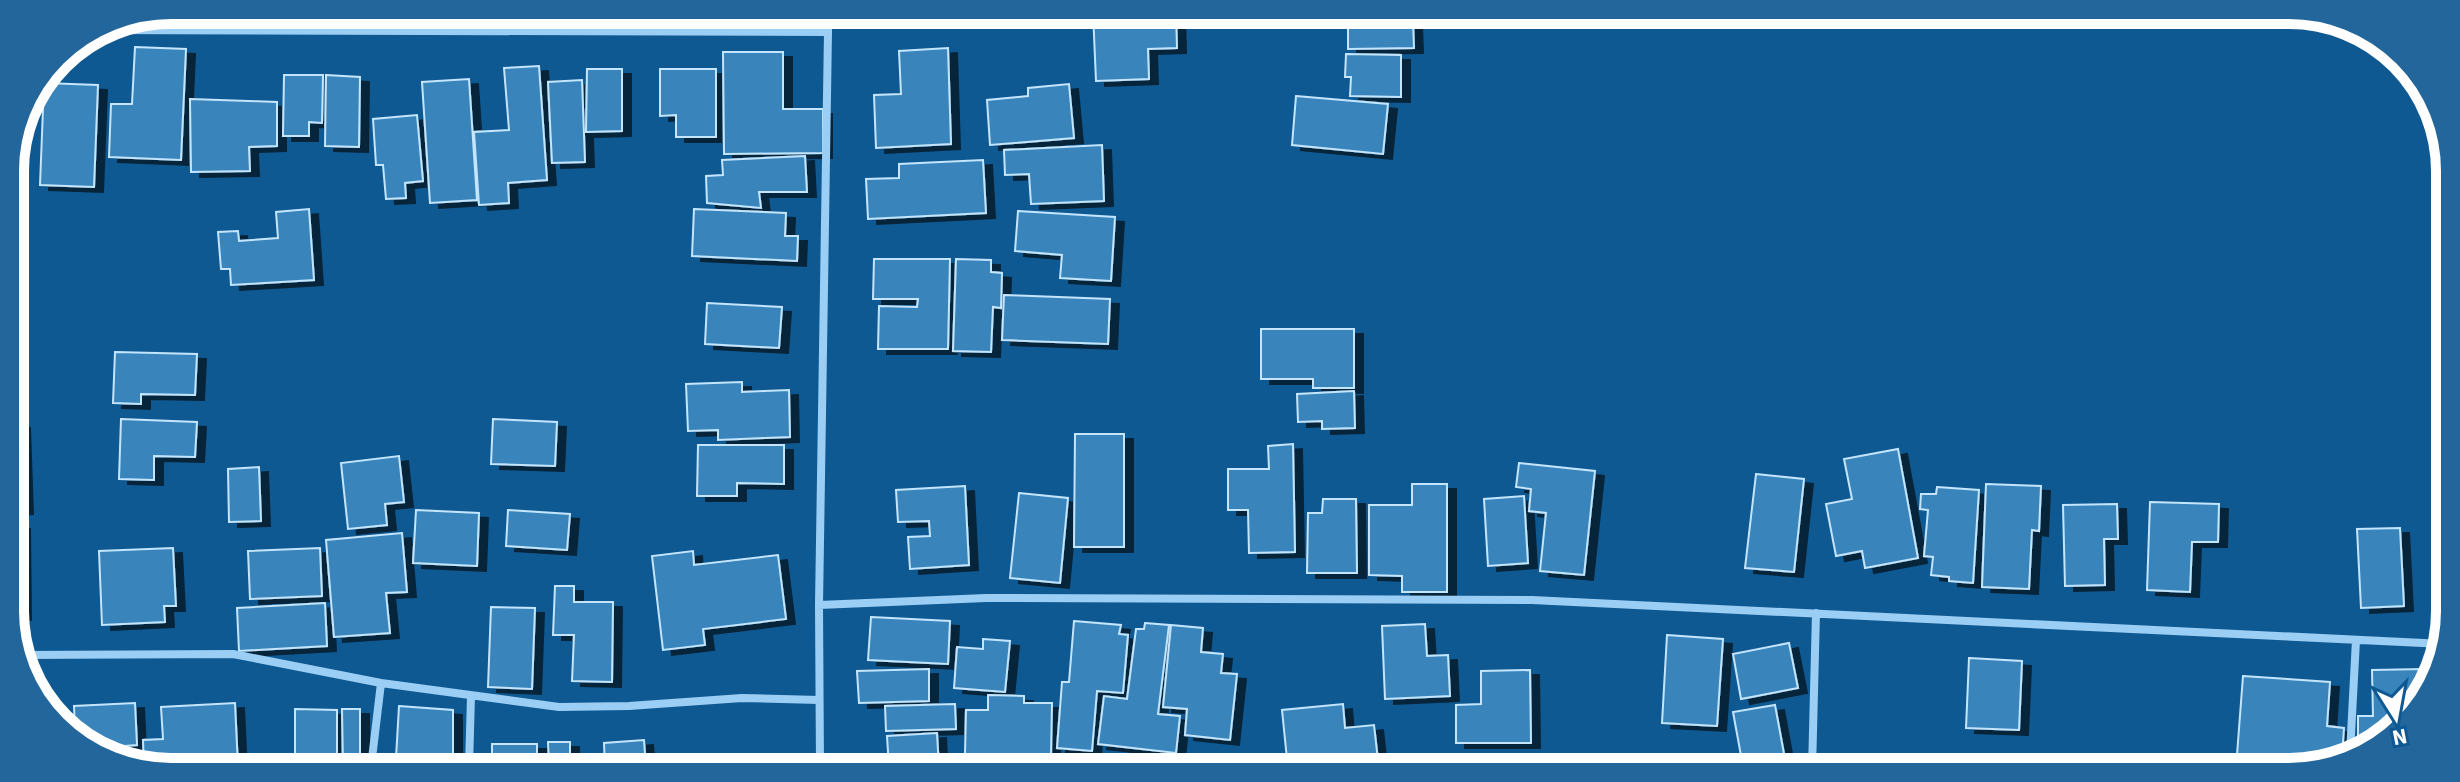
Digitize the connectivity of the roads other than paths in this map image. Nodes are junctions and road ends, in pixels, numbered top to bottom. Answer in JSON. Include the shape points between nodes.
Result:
{"nodes":[{"id":1,"x":828,"y":24,"type":"edge"},
{"id":2,"x":131,"y":30,"type":"edge"},
{"id":3,"x":828,"y":32,"type":"junction"},
{"id":4,"x":819,"y":605,"type":"junction"},
{"id":5,"x":1816,"y":613,"type":"junction"},
{"id":6,"x":2356,"y":640,"type":"junction"},
{"id":7,"x":2432,"y":643,"type":"edge"},
{"id":8,"x":31,"y":655,"type":"edge"},
{"id":9,"x":381,"y":683,"type":"junction"},
{"id":10,"x":471,"y":696,"type":"junction"},
{"id":11,"x":819,"y":700,"type":"junction"},
{"id":12,"x":2350,"y":744,"type":"edge"},
{"id":13,"x":372,"y":758,"type":"edge"},
{"id":14,"x":469,"y":758,"type":"edge"},
{"id":15,"x":820,"y":758,"type":"edge"},
{"id":16,"x":1812,"y":758,"type":"edge"}],
"edges":[{"from":1,"to":3,"type":"street"},
{"from":2,"to":3,"type":"street"},
{"from":3,"to":4,"type":"street"},
{"from":4,"to":5,"type":"street","via":[[1209,597],[1532,600]]},
{"from":4,"to":11,"type":"street"},
{"from":5,"to":6,"type":"street"},
{"from":5,"to":16,"type":"street"},
{"from":6,"to":7,"type":"street"},
{"from":6,"to":12,"type":"street"},
{"from":8,"to":9,"type":"street","via":[[233,654]]},
{"from":9,"to":10,"type":"street"},
{"from":9,"to":13,"type":"street"},
{"from":10,"to":11,"type":"street","via":[[559,707],[742,698]]},
{"from":10,"to":14,"type":"street"},
{"from":11,"to":15,"type":"street"}]}
